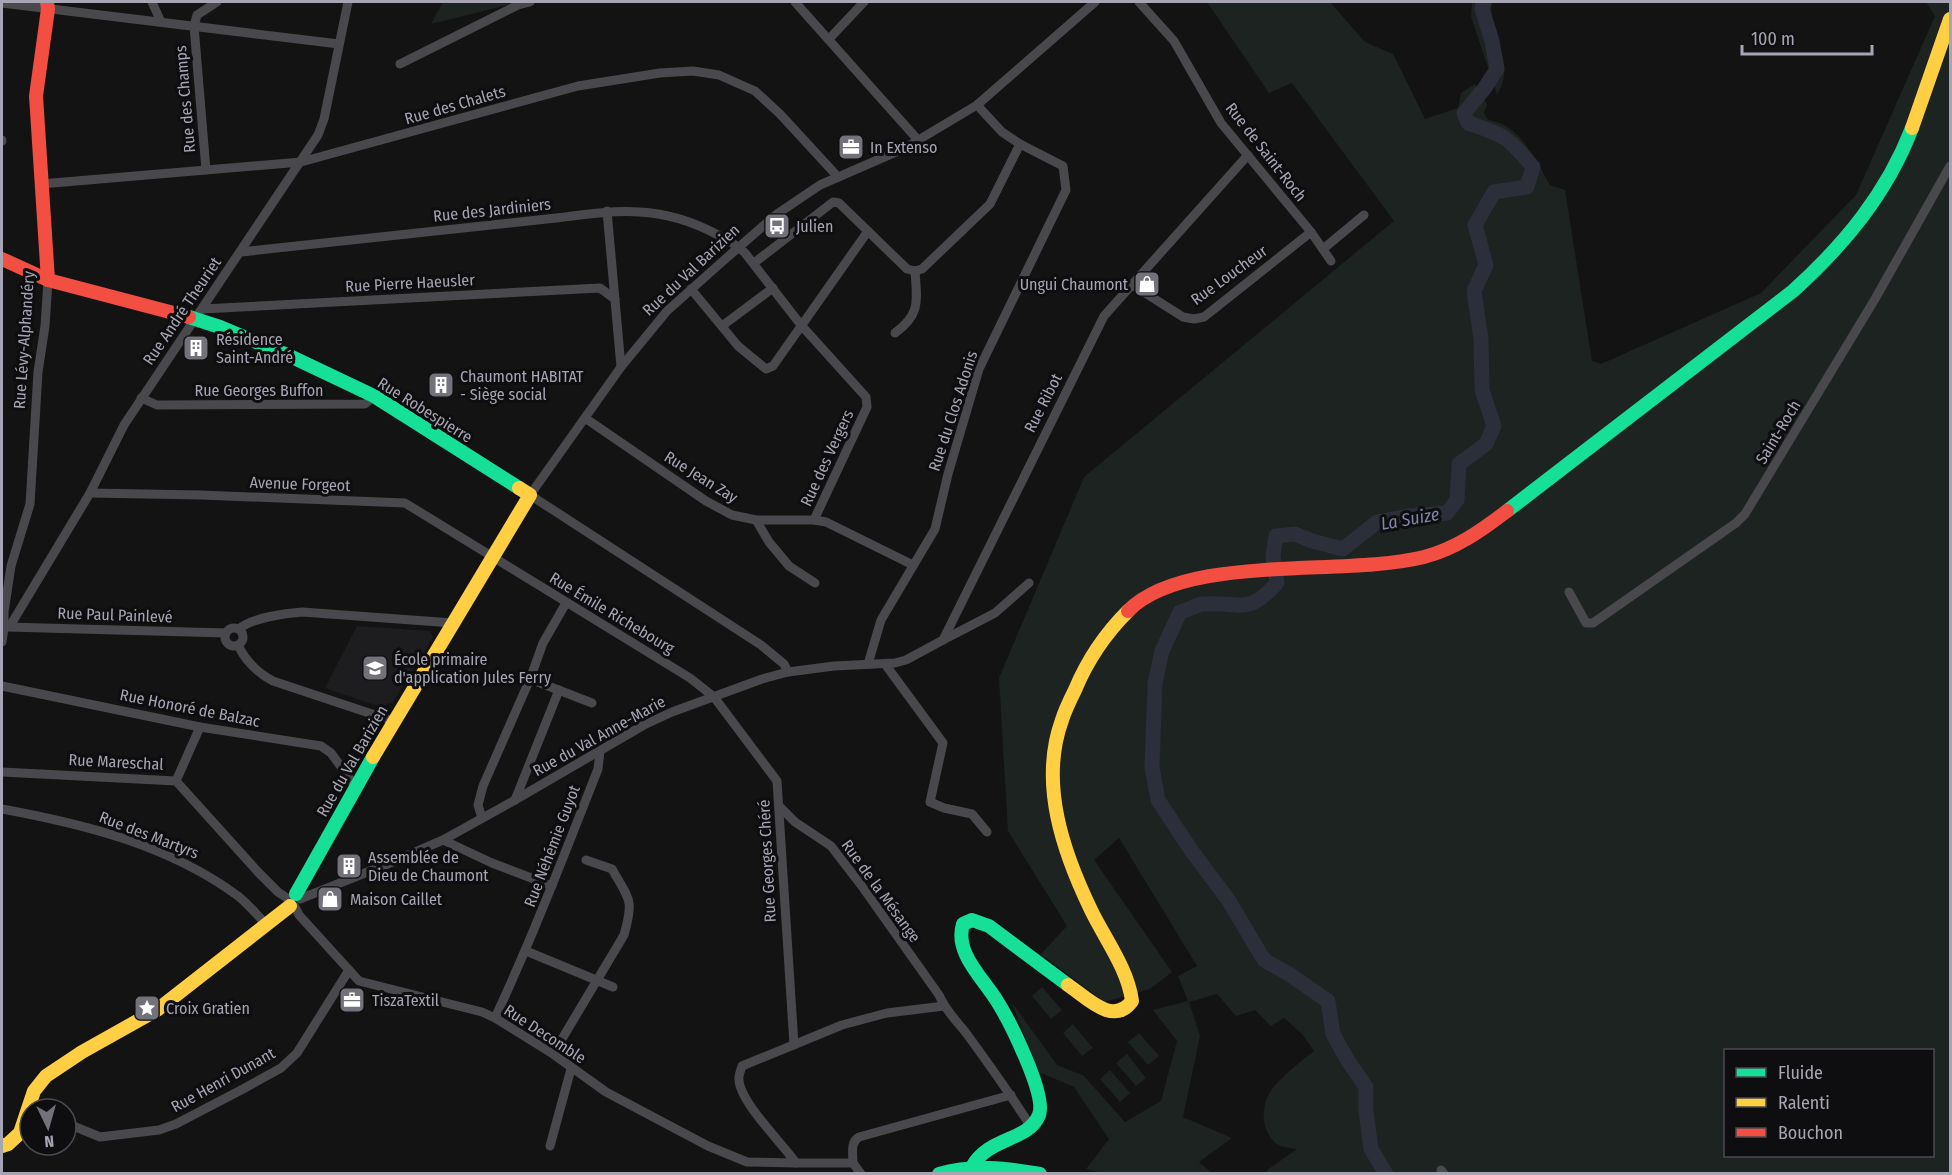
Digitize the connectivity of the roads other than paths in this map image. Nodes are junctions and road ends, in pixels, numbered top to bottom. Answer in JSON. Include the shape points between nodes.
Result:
{"nodes":[{"id":1,"x":152,"y":2,"type":"edge"},
{"id":2,"x":217,"y":2,"type":"edge"},
{"id":3,"x":348,"y":2,"type":"edge"},
{"id":4,"x":530,"y":2,"type":"edge"},
{"id":5,"x":795,"y":2,"type":"edge"},
{"id":6,"x":864,"y":2,"type":"edge"},
{"id":7,"x":1095,"y":2,"type":"edge"},
{"id":8,"x":1139,"y":2,"type":"edge"},
{"id":9,"x":2,"y":3,"type":"edge"},
{"id":10,"x":47,"y":5,"type":"edge"},
{"id":11,"x":1950,"y":20,"type":"edge"},
{"id":12,"x":161,"y":22,"type":"junction"},
{"id":13,"x":194,"y":26,"type":"junction"},
{"id":14,"x":829,"y":39,"type":"junction"},
{"id":15,"x":339,"y":44,"type":"junction"},
{"id":16,"x":400,"y":64,"type":"dead end"},
{"id":17,"x":977,"y":105,"type":"junction"},
{"id":18,"x":918,"y":140,"type":"junction"},
{"id":19,"x":1020,"y":144,"type":"junction"},
{"id":20,"x":1248,"y":155,"type":"junction"},
{"id":21,"x":301,"y":162,"type":"junction"},
{"id":22,"x":1950,"y":166,"type":"edge"},
{"id":23,"x":206,"y":170,"type":"junction"},
{"id":24,"x":838,"y":177,"type":"junction"},
{"id":25,"x":41,"y":184,"type":"junction"},
{"id":26,"x":607,"y":211,"type":"junction"},
{"id":27,"x":1364,"y":215,"type":"dead end"},
{"id":28,"x":868,"y":231,"type":"junction"},
{"id":29,"x":1311,"y":232,"type":"junction"},
{"id":30,"x":739,"y":247,"type":"junction"},
{"id":31,"x":1323,"y":249,"type":"junction"},
{"id":32,"x":241,"y":252,"type":"junction"},
{"id":33,"x":2,"y":259,"type":"edge"},
{"id":34,"x":1331,"y":261,"type":"dead end"},
{"id":35,"x":754,"y":263,"type":"junction"},
{"id":36,"x":915,"y":271,"type":"junction"},
{"id":37,"x":48,"y":280,"type":"junction"},
{"id":38,"x":1131,"y":284,"type":"junction"},
{"id":39,"x":773,"y":288,"type":"junction"},
{"id":40,"x":691,"y":289,"type":"junction"},
{"id":41,"x":615,"y":299,"type":"junction"},
{"id":42,"x":199,"y":314,"type":"junction"},
{"id":43,"x":801,"y":325,"type":"junction"},
{"id":44,"x":722,"y":326,"type":"junction"},
{"id":45,"x":896,"y":333,"type":"dead end"},
{"id":46,"x":621,"y":367,"type":"junction"},
{"id":47,"x":374,"y":396,"type":"junction"},
{"id":48,"x":141,"y":398,"type":"junction"},
{"id":49,"x":585,"y":418,"type":"junction"},
{"id":50,"x":90,"y":494,"type":"junction"},
{"id":51,"x":531,"y":495,"type":"junction"},
{"id":52,"x":756,"y":520,"type":"junction"},
{"id":53,"x":814,"y":520,"type":"junction"},
{"id":54,"x":493,"y":557,"type":"junction"},
{"id":55,"x":913,"y":566,"type":"junction"},
{"id":56,"x":815,"y":582,"type":"dead end"},
{"id":57,"x":1029,"y":583,"type":"dead end"},
{"id":58,"x":1569,"y":592,"type":"dead end"},
{"id":59,"x":567,"y":603,"type":"junction"},
{"id":60,"x":453,"y":624,"type":"junction"},
{"id":61,"x":5,"y":627,"type":"edge"},
{"id":62,"x":239,"y":629,"type":"junction"},
{"id":63,"x":226,"y":633,"type":"junction"},
{"id":64,"x":943,"y":640,"type":"junction"},
{"id":65,"x":2,"y":642,"type":"edge"},
{"id":66,"x":238,"y":645,"type":"junction"},
{"id":67,"x":868,"y":664,"type":"junction"},
{"id":68,"x":885,"y":664,"type":"junction"},
{"id":69,"x":788,"y":672,"type":"junction"},
{"id":70,"x":530,"y":679,"type":"junction"},
{"id":71,"x":2,"y":686,"type":"edge"},
{"id":72,"x":559,"y":690,"type":"junction"},
{"id":73,"x":714,"y":697,"type":"junction"},
{"id":74,"x":592,"y":703,"type":"dead end"},
{"id":75,"x":393,"y":721,"type":"junction"},
{"id":76,"x":200,"y":728,"type":"junction"},
{"id":77,"x":600,"y":751,"type":"junction"},
{"id":78,"x":2,"y":772,"type":"edge"},
{"id":79,"x":176,"y":781,"type":"junction"},
{"id":80,"x":355,"y":786,"type":"junction"},
{"id":81,"x":515,"y":800,"type":"junction"},
{"id":82,"x":780,"y":807,"type":"junction"},
{"id":83,"x":2,"y":809,"type":"edge"},
{"id":84,"x":482,"y":818,"type":"junction"},
{"id":85,"x":987,"y":832,"type":"dead end"},
{"id":86,"x":443,"y":840,"type":"junction"},
{"id":87,"x":585,"y":860,"type":"dead end"},
{"id":88,"x":552,"y":886,"type":"junction"},
{"id":89,"x":294,"y":901,"type":"junction"},
{"id":90,"x":267,"y":925,"type":"junction"},
{"id":91,"x":526,"y":951,"type":"junction"},
{"id":92,"x":349,"y":970,"type":"junction"},
{"id":93,"x":597,"y":980,"type":"junction"},
{"id":94,"x":613,"y":987,"type":"dead end"},
{"id":95,"x":944,"y":1006,"type":"junction"},
{"id":96,"x":495,"y":1018,"type":"junction"},
{"id":97,"x":794,"y":1045,"type":"junction"},
{"id":98,"x":553,"y":1054,"type":"junction"},
{"id":99,"x":571,"y":1069,"type":"junction"},
{"id":100,"x":1011,"y":1095,"type":"junction"},
{"id":101,"x":34,"y":1097,"type":"edge"},
{"id":102,"x":1031,"y":1127,"type":"junction"},
{"id":103,"x":78,"y":1128,"type":"edge"},
{"id":104,"x":18,"y":1135,"type":"edge"},
{"id":105,"x":2,"y":1146,"type":"edge"},
{"id":106,"x":550,"y":1146,"type":"dead end"},
{"id":107,"x":796,"y":1162,"type":"junction"},
{"id":108,"x":853,"y":1163,"type":"junction"},
{"id":109,"x":972,"y":1167,"type":"junction"},
{"id":110,"x":861,"y":1173,"type":"edge"},
{"id":111,"x":939,"y":1173,"type":"edge"},
{"id":112,"x":1040,"y":1173,"type":"edge"}],
"edges":[{"from":1,"to":12,"type":"street"},
{"from":2,"to":13,"type":"street","via":[[197,15]]},
{"from":3,"to":15,"type":"street","name":"Rue André Theuriet"},
{"from":4,"to":16,"type":"street"},
{"from":5,"to":14,"type":"street"},
{"from":6,"to":14,"type":"street"},
{"from":7,"to":17,"type":"street","name":"Rue du Val Barizien"},
{"from":8,"to":20,"type":"street","name":"Rue de Saint-Roch","via":[[1174,41],[1221,123]]},
{"from":9,"to":10,"type":"street"},
{"from":10,"to":12,"type":"street"},
{"from":10,"to":25,"type":"main road","name":"Rue Lévy-Alphandéry","via":[[36,96]]},
{"from":11,"to":102,"type":"main road","via":[[1891,175],[1864,217],[1815,272],[1477,534],[1423,557],[1180,582],[1137,600],[1094,653],[1067,701],[1054,742],[1051,775],[1063,846],[1076,880],[1130,985],[1129,1007],[1115,1013],[1100,1008],[983,923],[967,921],[961,929],[969,959],[1002,1008],[1037,1086],[1040,1111]]},
{"from":12,"to":13,"type":"street"},
{"from":13,"to":15,"type":"street"},
{"from":13,"to":23,"type":"street","name":"Rue des Champs"},
{"from":14,"to":18,"type":"street"},
{"from":15,"to":21,"type":"street","name":"Rue André Theuriet","via":[[324,119]]},
{"from":17,"to":18,"type":"street","name":"Rue du Val Barizien"},
{"from":17,"to":19,"type":"street","name":"Rue du Clos Adonis","via":[[1002,132]]},
{"from":18,"to":24,"type":"street","name":"Rue du Val Barizien"},
{"from":19,"to":36,"type":"street","via":[[990,204],[922,269]]},
{"from":19,"to":55,"type":"street","name":"Rue du Clos Adonis","via":[[1063,166],[1066,190],[979,369],[935,529]]},
{"from":20,"to":29,"type":"street","name":"Rue de Saint-Roch"},
{"from":20,"to":38,"type":"street","name":"Rue Ribot"},
{"from":21,"to":23,"type":"street","name":"Rue des Chalets"},
{"from":21,"to":24,"type":"street","name":"Rue des Chalets","via":[[579,86],[660,72],[693,71],[719,75],[755,90]]},
{"from":21,"to":32,"type":"street","name":"Rue André Theuriet"},
{"from":22,"to":58,"type":"street","name":"Saint-Roch","via":[[1745,514],[1593,623],[1586,623]]},
{"from":23,"to":25,"type":"street","name":"Rue des Chalets"},
{"from":24,"to":30,"type":"street","name":"Rue du Val Barizien","via":[[777,214]]},
{"from":25,"to":37,"type":"main road","name":"Rue Lévy-Alphandéry"},
{"from":26,"to":30,"type":"street","name":"Rue des Jardiniers","via":[[660,213],[695,222]]},
{"from":26,"to":32,"type":"street","name":"Rue des Jardiniers"},
{"from":26,"to":41,"type":"street"},
{"from":27,"to":31,"type":"street"},
{"from":28,"to":35,"type":"street","via":[[839,203],[833,202]]},
{"from":28,"to":36,"type":"street","via":[[907,269]]},
{"from":28,"to":43,"type":"street"},
{"from":29,"to":31,"type":"street","name":"Rue de Saint-Roch"},
{"from":29,"to":38,"type":"street","name":"Rue Loucheur","via":[[1204,317],[1183,317]]},
{"from":30,"to":35,"type":"street","name":"Rue des Vergers"},
{"from":30,"to":40,"type":"street","name":"Rue du Val Barizien"},
{"from":31,"to":34,"type":"street","name":"Rue de Saint-Roch"},
{"from":32,"to":42,"type":"street","name":"Rue André Theuriet"},
{"from":33,"to":37,"type":"main road","name":"Rue Robespierre"},
{"from":35,"to":39,"type":"street","name":"Rue des Vergers"},
{"from":36,"to":45,"type":"street","via":[[915,312]]},
{"from":37,"to":42,"type":"main road","name":"Rue Robespierre"},
{"from":37,"to":61,"type":"street","name":"Rue Lévy-Alphandéry","via":[[30,504],[11,566]]},
{"from":38,"to":64,"type":"street","name":"Rue Ribot","via":[[1104,316]]},
{"from":39,"to":43,"type":"street","name":"Rue des Vergers"},
{"from":39,"to":44,"type":"street"},
{"from":40,"to":44,"type":"street"},
{"from":40,"to":46,"type":"street","name":"Rue du Val Barizien","via":[[667,311]]},
{"from":41,"to":42,"type":"street","name":"Rue Pierre Haeusler","via":[[600,288]]},
{"from":41,"to":46,"type":"street"},
{"from":42,"to":47,"type":"main road","name":"Rue Robespierre"},
{"from":42,"to":48,"type":"street","name":"Rue André Theuriet"},
{"from":43,"to":44,"type":"street","via":[[773,366],[766,369],[738,346]]},
{"from":43,"to":53,"type":"street","name":"Rue des Vergers","via":[[866,397],[867,407]]},
{"from":46,"to":49,"type":"street","name":"Rue du Val Barizien"},
{"from":47,"to":48,"type":"street","name":"Rue Georges Buffon","via":[[365,404],[294,406],[157,405]]},
{"from":47,"to":51,"type":"main road","name":"Rue Robespierre"},
{"from":48,"to":50,"type":"street","name":"Rue André Theuriet"},
{"from":49,"to":51,"type":"street","name":"Rue du Val Barizien"},
{"from":49,"to":52,"type":"street","name":"Rue Jean Zay","via":[[706,501],[732,515]]},
{"from":50,"to":54,"type":"street","name":"Avenue Forgeot","via":[[405,503]]},
{"from":50,"to":61,"type":"street","name":"Rue André Theuriet"},
{"from":51,"to":54,"type":"main road","name":"Rue du Val Barizien"},
{"from":51,"to":69,"type":"street","name":"Rue Robespierre","via":[[761,645]]},
{"from":52,"to":53,"type":"street","name":"Rue Jean Zay"},
{"from":52,"to":56,"type":"street","via":[[789,566]]},
{"from":53,"to":55,"type":"street","name":"Rue Jean Zay","via":[[826,522]]},
{"from":54,"to":59,"type":"street","name":"Rue Émile Richebourg"},
{"from":54,"to":60,"type":"main road","name":"Rue du Val Barizien"},
{"from":55,"to":67,"type":"street","name":"Rue du Clos Adonis","via":[[881,620]]},
{"from":57,"to":64,"type":"street","via":[[995,613]]},
{"from":59,"to":70,"type":"street","via":[[543,643]]},
{"from":59,"to":73,"type":"street","name":"Rue Émile Richebourg","via":[[690,678]]},
{"from":60,"to":62,"type":"street","via":[[302,612]]},
{"from":60,"to":75,"type":"main road","name":"Rue du Val Barizien"},
{"from":61,"to":63,"type":"street","name":"Rue Paul Painlevé"},
{"from":61,"to":65,"type":"street","name":"Rue Lévy-Alphandéry"},
{"from":62,"to":63,"type":"street","via":[[232,628]]},
{"from":62,"to":66,"type":"street","via":[[243,636]]},
{"from":63,"to":66,"type":"street","via":[[230,645]]},
{"from":64,"to":68,"type":"street","via":[[906,660]]},
{"from":66,"to":75,"type":"street","via":[[266,678]]},
{"from":67,"to":68,"type":"street","name":"Rue du Val Anne-Marie"},
{"from":67,"to":69,"type":"street","name":"Rue du Val Anne-Marie"},
{"from":68,"to":85,"type":"street","via":[[943,743],[930,802],[972,814]]},
{"from":69,"to":73,"type":"street","name":"Rue du Val Anne-Marie"},
{"from":70,"to":72,"type":"street"},
{"from":70,"to":84,"type":"street","via":[[483,786],[478,806]]},
{"from":71,"to":76,"type":"street","name":"Rue Honoré de Balzac"},
{"from":72,"to":74,"type":"street"},
{"from":72,"to":81,"type":"street"},
{"from":73,"to":77,"type":"street","name":"Rue du Val Anne-Marie","via":[[644,725]]},
{"from":73,"to":82,"type":"street","name":"Rue Georges Chéré","via":[[777,781]]},
{"from":75,"to":80,"type":"main road","name":"Rue du Val Barizien"},
{"from":76,"to":79,"type":"street"},
{"from":76,"to":80,"type":"street","name":"Rue Honoré de Balzac","via":[[321,746],[331,753]]},
{"from":77,"to":81,"type":"street","name":"Rue du Val Anne-Marie"},
{"from":77,"to":88,"type":"street","name":"Rue Néhémie Guyot","via":[[598,769]]},
{"from":78,"to":79,"type":"street","name":"Rue Mareschal"},
{"from":79,"to":89,"type":"street","name":"Rue Mareschal","via":[[258,872],[278,892]]},
{"from":80,"to":89,"type":"main road","name":"Rue du Val Barizien"},
{"from":81,"to":84,"type":"street","name":"Rue du Val Anne-Marie"},
{"from":82,"to":95,"type":"street","name":"Rue de la Mésange","via":[[831,846]]},
{"from":82,"to":97,"type":"street","name":"Rue Georges Chéré"},
{"from":83,"to":90,"type":"street","name":"Rue des Martyrs","via":[[110,832],[194,867],[239,897]]},
{"from":84,"to":86,"type":"street","name":"Rue du Val Anne-Marie"},
{"from":86,"to":88,"type":"street"},
{"from":86,"to":89,"type":"street","name":"Rue du Val Anne-Marie"},
{"from":87,"to":93,"type":"street","via":[[612,869],[631,902],[624,935]]},
{"from":88,"to":91,"type":"street","name":"Rue Néhémie Guyot"},
{"from":89,"to":90,"type":"main road","name":"Rue du Val Barizien"},
{"from":89,"to":92,"type":"street","name":"Rue Decomble","via":[[299,915]]},
{"from":90,"to":101,"type":"main road","name":"Rue du Val Barizien","via":[[157,1010],[46,1076]]},
{"from":91,"to":93,"type":"street"},
{"from":91,"to":96,"type":"street","name":"Rue Néhémie Guyot"},
{"from":92,"to":96,"type":"street","name":"Rue Decomble","via":[[359,981]]},
{"from":92,"to":103,"type":"street","name":"Rue Henri Dunant","via":[[297,1053],[281,1068],[159,1130],[100,1137]]},
{"from":93,"to":94,"type":"street"},
{"from":93,"to":98,"type":"street"},
{"from":95,"to":97,"type":"street","via":[[887,1013],[842,1025]]},
{"from":95,"to":100,"type":"street"},
{"from":96,"to":98,"type":"street","name":"Rue Decomble"},
{"from":97,"to":107,"type":"street","via":[[742,1066],[738,1081],[752,1111]]},
{"from":98,"to":99,"type":"street","name":"Rue Decomble"},
{"from":99,"to":106,"type":"street"},
{"from":99,"to":107,"type":"street","name":"Rue Decomble","via":[[606,1092],[731,1156],[755,1163]]},
{"from":100,"to":102,"type":"street"},
{"from":100,"to":108,"type":"street","via":[[859,1137],[853,1144]]},
{"from":102,"to":109,"type":"main road","via":[[986,1149],[975,1158]]},
{"from":104,"to":105,"type":"main road","name":"Rue du Val Barizien"},
{"from":107,"to":108,"type":"street","name":"Rue Decomble"},
{"from":108,"to":110,"type":"street"},
{"from":109,"to":111,"type":"main road"},
{"from":109,"to":112,"type":"main road"}]}
